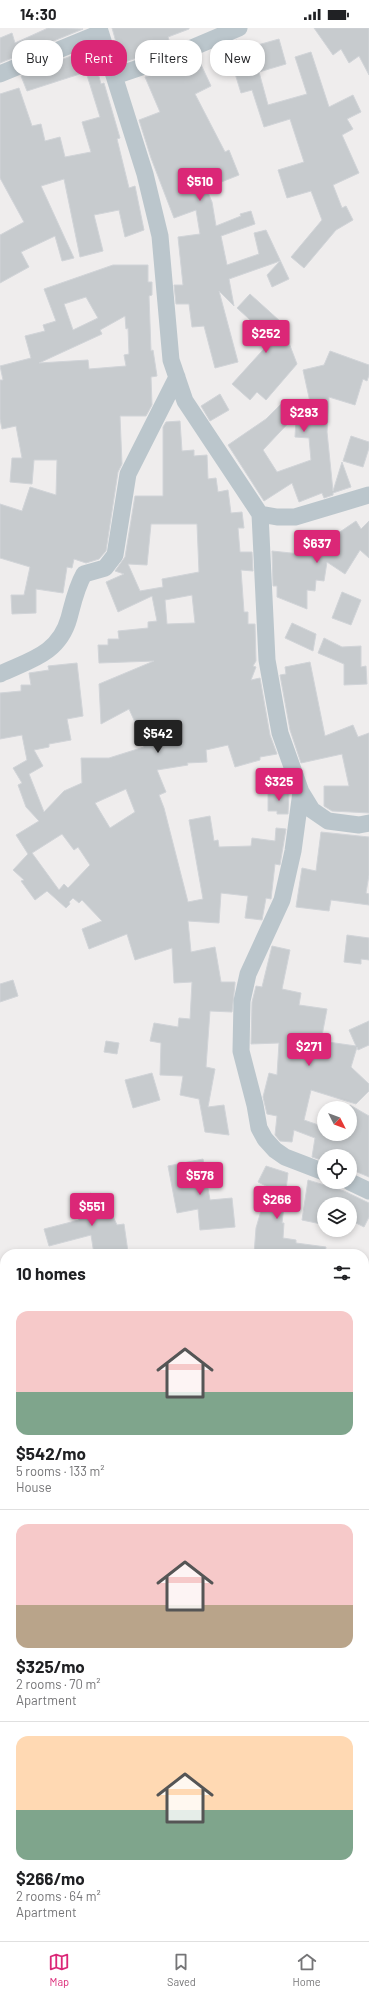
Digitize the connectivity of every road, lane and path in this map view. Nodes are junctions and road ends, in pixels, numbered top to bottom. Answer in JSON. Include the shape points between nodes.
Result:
{"nodes":[{"id":1,"x":239,"y":28,"type":"edge"},
{"id":2,"x":99,"y":31,"type":"edge"},
{"id":3,"x":127,"y":72,"type":"edge"},
{"id":4,"x":0,"y":74,"type":"edge"},
{"id":5,"x":115,"y":76,"type":"edge"},
{"id":6,"x":177,"y":377,"type":"junction"},
{"id":7,"x":369,"y":495,"type":"edge"},
{"id":8,"x":260,"y":514,"type":"junction"},
{"id":9,"x":0,"y":674,"type":"edge"},
{"id":10,"x":301,"y":792,"type":"junction"},
{"id":11,"x":369,"y":823,"type":"edge"},
{"id":12,"x":317,"y":1169,"type":"edge"},
{"id":13,"x":357,"y":1185,"type":"edge"},
{"id":14,"x":369,"y":1191,"type":"edge"}],
"edges":[{"from":1,"to":3,"type":"street","via":[[168,58]]},
{"from":2,"to":4,"type":"street"},
{"from":5,"to":6,"type":"street","via":[[145,174],[160,236],[171,360]]},
{"from":6,"to":8,"type":"street","via":[[186,401]]},
{"from":6,"to":9,"type":"street","via":[[128,474],[115,555],[105,568],[84,574],[78,584],[69,620],[59,640],[49,651]]},
{"from":7,"to":8,"type":"street","via":[[295,517]]},
{"from":8,"to":10,"type":"street","via":[[267,660],[280,733]]},
{"from":10,"to":11,"type":"street","via":[[312,810],[328,821],[359,825]]},
{"from":10,"to":12,"type":"street","via":[[293,851],[282,900],[248,974],[242,1002],[241,1051],[256,1105],[259,1128],[265,1139],[274,1150],[286,1157]]},
{"from":13,"to":14,"type":"street"}]}
